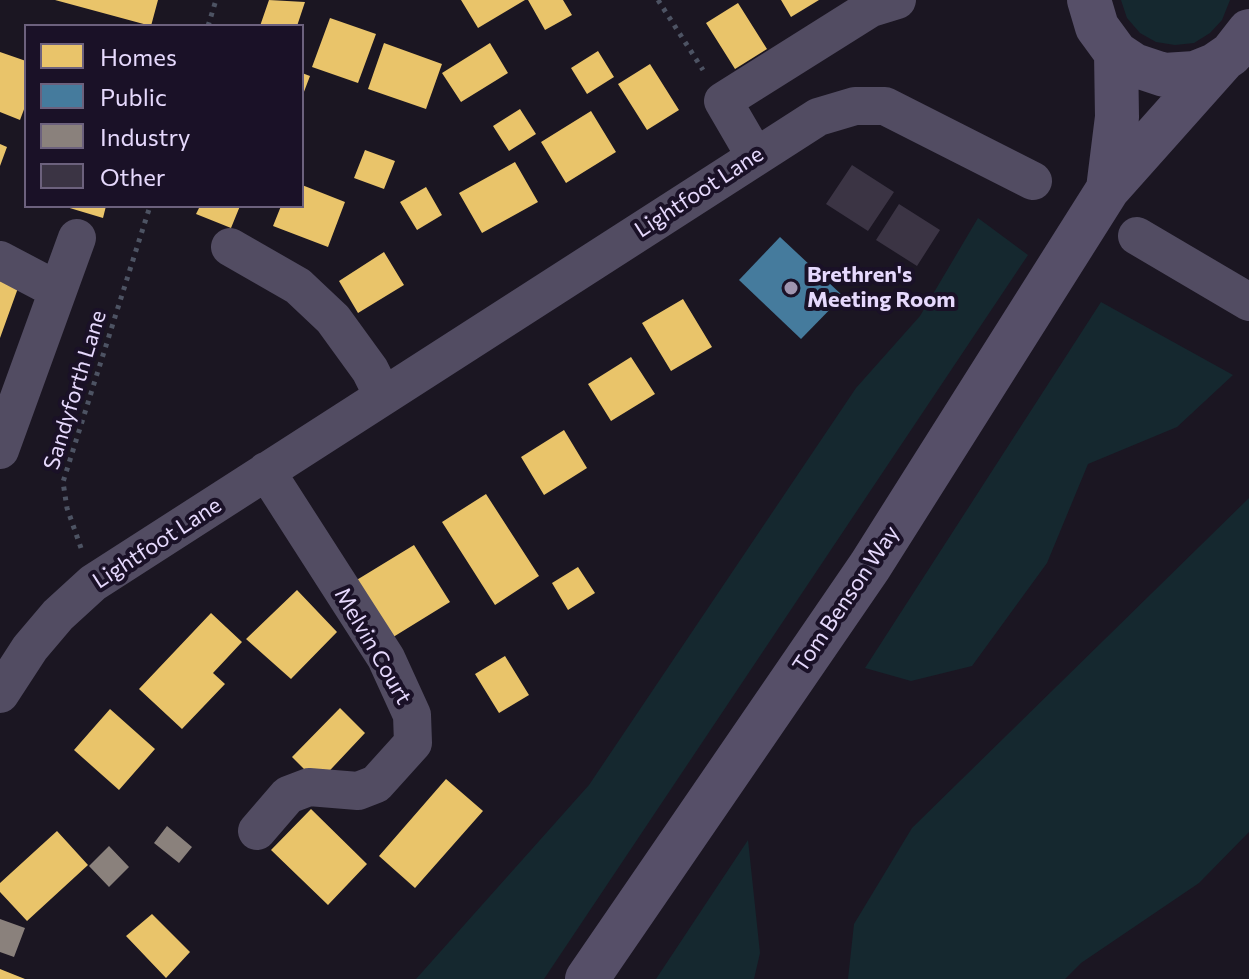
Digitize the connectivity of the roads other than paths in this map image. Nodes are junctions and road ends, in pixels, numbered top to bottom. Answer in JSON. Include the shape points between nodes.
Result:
{"nodes":[{"id":1,"x":897,"y":0,"type":"edge"},
{"id":2,"x":1089,"y":3,"type":"edge"},
{"id":3,"x":1236,"y":45,"type":"edge"},
{"id":4,"x":1116,"y":53,"type":"junction"},
{"id":5,"x":755,"y":156,"type":"junction"},
{"id":6,"x":1033,"y":181,"type":"dead end"},
{"id":7,"x":1102,"y":201,"type":"junction"},
{"id":8,"x":1137,"y":236,"type":"dead end"},
{"id":9,"x":77,"y":238,"type":"dead end"},
{"id":10,"x":230,"y":247,"type":"dead end"},
{"id":11,"x":0,"y":260,"type":"edge"},
{"id":12,"x":57,"y":290,"type":"junction"},
{"id":13,"x":1249,"y":302,"type":"edge"},
{"id":14,"x":383,"y":396,"type":"junction"},
{"id":15,"x":0,"y":450,"type":"edge"},
{"id":16,"x":266,"y":471,"type":"junction"},
{"id":17,"x":0,"y":694,"type":"edge"},
{"id":18,"x":257,"y":831,"type":"dead end"},
{"id":19,"x":587,"y":979,"type":"edge"}],
"edges":[{"from":1,"to":5,"type":"street","via":[[871,8],[723,101]]},
{"from":2,"to":4,"type":"main road","via":[[1097,27]]},
{"from":3,"to":4,"type":"main road","via":[[1195,73],[1164,75]]},
{"from":3,"to":7,"type":"main road"},
{"from":4,"to":7,"type":"main road","via":[[1117,117]]},
{"from":5,"to":6,"type":"street","name":"Lightfoot Lane","via":[[818,117],[870,104],[901,112]]},
{"from":5,"to":14,"type":"street","name":"Lightfoot Lane"},
{"from":7,"to":19,"type":"main road","name":"Tom Benson Way","via":[[870,566]]},
{"from":8,"to":13,"type":"street"},
{"from":9,"to":12,"type":"street"},
{"from":10,"to":14,"type":"street","via":[[298,286],[333,319]]},
{"from":11,"to":12,"type":"street"},
{"from":12,"to":15,"type":"street"},
{"from":14,"to":16,"type":"street","name":"Lightfoot Lane"},
{"from":16,"to":17,"type":"street","name":"Lightfoot Lane","via":[[93,583],[30,648]]},
{"from":16,"to":18,"type":"street","name":"Melvin Court","via":[[386,658],[412,715],[413,743],[376,784],[358,791],[309,787],[288,795]]}]}
